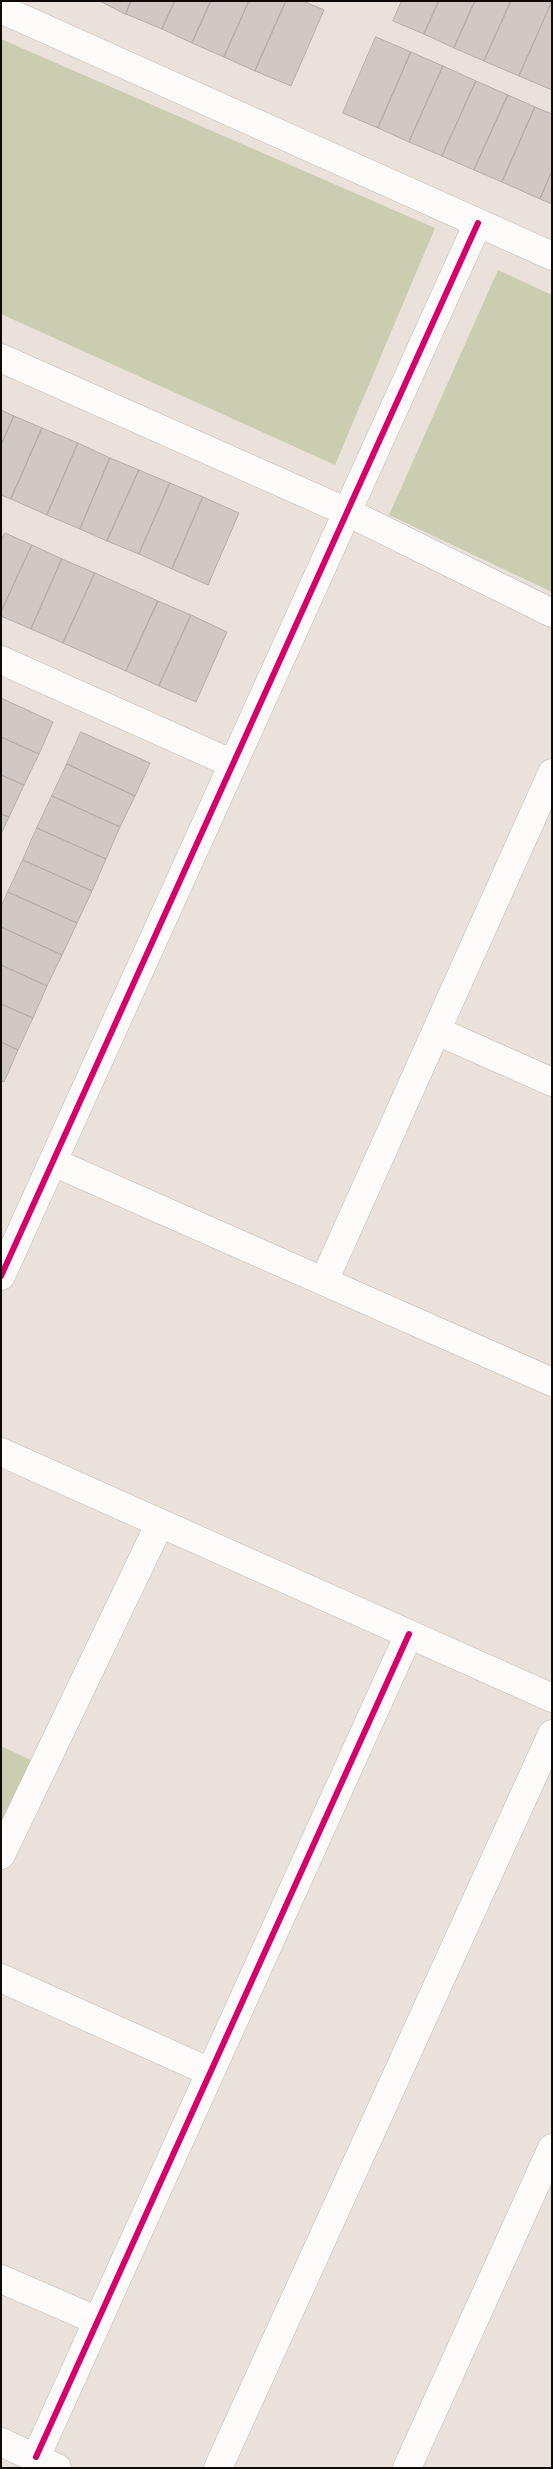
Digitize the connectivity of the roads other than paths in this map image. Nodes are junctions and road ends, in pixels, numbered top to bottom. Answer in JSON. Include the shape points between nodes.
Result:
{"nodes":[{"id":1,"x":1,"y":9,"type":"edge"},
{"id":2,"x":478,"y":223,"type":"junction"},
{"id":3,"x":552,"y":256,"type":"edge"},
{"id":4,"x":1,"y":358,"type":"edge"},
{"id":5,"x":346,"y":512,"type":"junction"},
{"id":6,"x":552,"y":613,"type":"edge"},
{"id":7,"x":1,"y":660,"type":"edge"},
{"id":8,"x":233,"y":764,"type":"junction"},
{"id":9,"x":551,"y":777,"type":"edge"},
{"id":10,"x":437,"y":1032,"type":"junction"},
{"id":11,"x":552,"y":1082,"type":"edge"},
{"id":12,"x":53,"y":1162,"type":"junction"},
{"id":13,"x":1,"y":1276,"type":"edge"},
{"id":14,"x":324,"y":1281,"type":"junction"},
{"id":15,"x":552,"y":1382,"type":"edge"},
{"id":16,"x":1,"y":1452,"type":"edge"},
{"id":17,"x":160,"y":1523,"type":"junction"},
{"id":18,"x":408,"y":1634,"type":"junction"},
{"id":19,"x":552,"y":1698,"type":"edge"},
{"id":20,"x":552,"y":1734,"type":"edge"},
{"id":21,"x":1,"y":1855,"type":"edge"},
{"id":22,"x":1,"y":1978,"type":"edge"},
{"id":23,"x":210,"y":2072,"type":"junction"},
{"id":24,"x":552,"y":2148,"type":"edge"},
{"id":25,"x":1,"y":2279,"type":"edge"},
{"id":26,"x":98,"y":2321,"type":"junction"},
{"id":27,"x":1,"y":2442,"type":"edge"},
{"id":28,"x":46,"y":2463,"type":"edge"},
{"id":29,"x":218,"y":2468,"type":"edge"},
{"id":30,"x":407,"y":2468,"type":"edge"}],
"edges":[{"from":1,"to":2,"type":"street"},
{"from":2,"to":3,"type":"street"},
{"from":2,"to":5,"type":"street"},
{"from":4,"to":5,"type":"street"},
{"from":5,"to":6,"type":"street"},
{"from":5,"to":8,"type":"street"},
{"from":7,"to":8,"type":"street"},
{"from":8,"to":12,"type":"street"},
{"from":9,"to":10,"type":"street"},
{"from":10,"to":11,"type":"street"},
{"from":10,"to":14,"type":"street"},
{"from":12,"to":13,"type":"street"},
{"from":12,"to":14,"type":"street"},
{"from":14,"to":15,"type":"street"},
{"from":16,"to":17,"type":"street"},
{"from":17,"to":18,"type":"street"},
{"from":17,"to":21,"type":"street"},
{"from":18,"to":19,"type":"street"},
{"from":18,"to":23,"type":"street"},
{"from":20,"to":29,"type":"street"},
{"from":22,"to":23,"type":"street"},
{"from":23,"to":26,"type":"street"},
{"from":24,"to":30,"type":"street"},
{"from":25,"to":26,"type":"street"},
{"from":26,"to":28,"type":"street"},
{"from":27,"to":28,"type":"street"}]}
